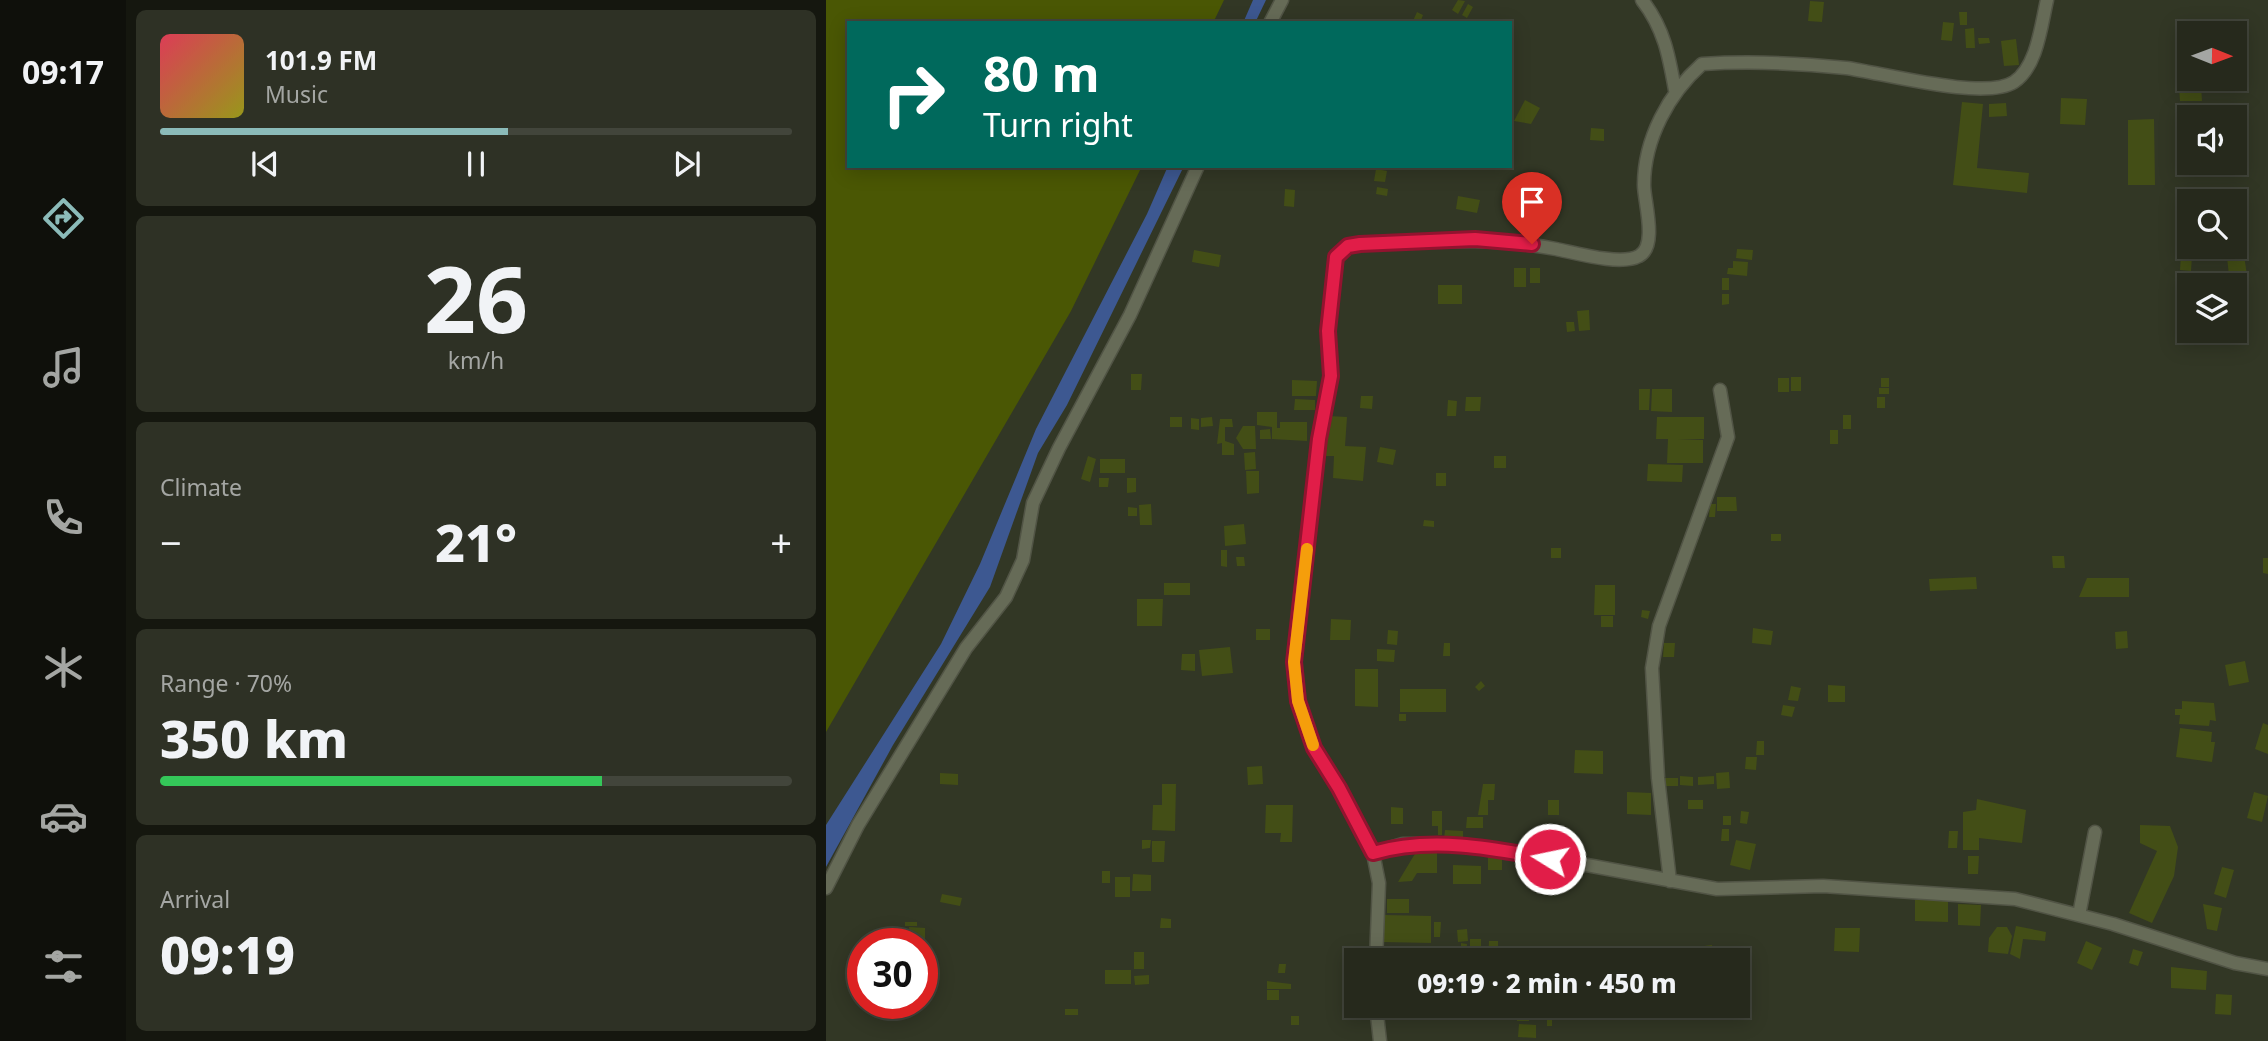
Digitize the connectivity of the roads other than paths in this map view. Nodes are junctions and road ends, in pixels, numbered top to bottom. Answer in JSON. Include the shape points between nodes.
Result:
{"nodes":[{"id":1,"x":1282,"y":0,"type":"edge"},
{"id":2,"x":1642,"y":0,"type":"edge"},
{"id":3,"x":2047,"y":0,"type":"edge"},
{"id":4,"x":1271,"y":21,"type":"edge"},
{"id":5,"x":1675,"y":90,"type":"junction"},
{"id":6,"x":1197,"y":168,"type":"edge"},
{"id":7,"x":1720,"y":390,"type":"dead end"},
{"id":8,"x":2095,"y":832,"type":"dead end"},
{"id":9,"x":1373,"y":853,"type":"junction"},
{"id":10,"x":1670,"y":881,"type":"junction"},
{"id":11,"x":826,"y":888,"type":"edge"},
{"id":12,"x":2079,"y":915,"type":"junction"},
{"id":13,"x":1376,"y":948,"type":"edge"},
{"id":14,"x":2268,"y":969,"type":"edge"},
{"id":15,"x":1377,"y":1018,"type":"edge"},
{"id":16,"x":1380,"y":1041,"type":"edge"}],
"edges":[{"from":1,"to":4,"type":"street"},
{"from":2,"to":5,"type":"street","via":[[1667,43]]},
{"from":3,"to":5,"type":"street","via":[[2029,66],[2002,88],[1968,88],[1846,68],[1749,61],[1702,64]]},
{"from":5,"to":9,"type":"street","via":[[1645,163],[1650,227],[1646,250],[1639,257],[1612,259],[1475,239],[1360,244],[1348,246],[1336,257],[1328,331],[1331,376],[1319,439],[1294,662],[1298,701],[1314,748]]},
{"from":6,"to":11,"type":"street","via":[[1130,315],[1033,503],[1023,560],[1006,597],[966,648],[858,825]]},
{"from":7,"to":10,"type":"street","via":[[1728,437],[1663,613],[1652,668]]},
{"from":8,"to":12,"type":"street"},
{"from":9,"to":10,"type":"street","via":[[1403,844],[1446,844]]},
{"from":9,"to":13,"type":"street","via":[[1379,883]]},
{"from":10,"to":12,"type":"street","via":[[1717,889],[1823,886],[1942,891],[2015,899]]},
{"from":12,"to":14,"type":"street"},
{"from":15,"to":16,"type":"street"}]}
